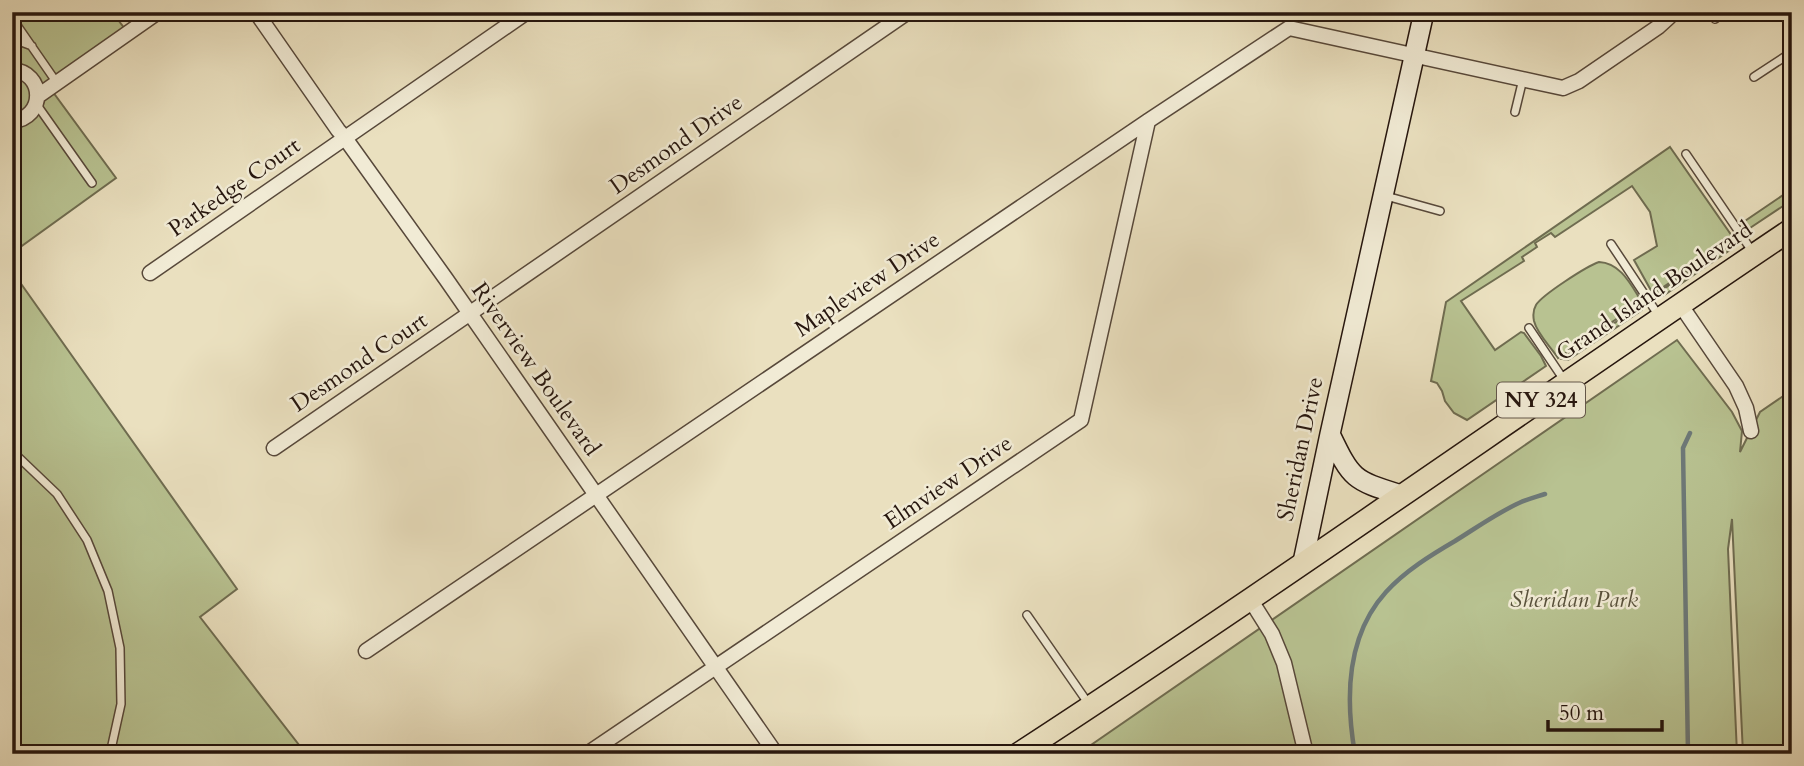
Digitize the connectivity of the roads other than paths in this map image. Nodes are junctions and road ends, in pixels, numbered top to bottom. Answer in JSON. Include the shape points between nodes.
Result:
{"nodes":[{"id":1,"x":158,"y":12,"type":"edge"},
{"id":2,"x":256,"y":12,"type":"edge"},
{"id":3,"x":527,"y":12,"type":"edge"},
{"id":4,"x":908,"y":12,"type":"edge"},
{"id":5,"x":1424,"y":12,"type":"edge"},
{"id":6,"x":1671,"y":12,"type":"edge"},
{"id":7,"x":1724,"y":12,"type":"edge"},
{"id":8,"x":12,"y":18,"type":"edge"},
{"id":9,"x":1715,"y":19,"type":"dead end"},
{"id":10,"x":12,"y":35,"type":"edge"},
{"id":11,"x":32,"y":47,"type":"junction"},
{"id":12,"x":1792,"y":52,"type":"edge"},
{"id":13,"x":1415,"y":54,"type":"junction"},
{"id":14,"x":12,"y":70,"type":"edge"},
{"id":15,"x":1754,"y":77,"type":"dead end"},
{"id":16,"x":1522,"y":79,"type":"junction"},
{"id":17,"x":57,"y":83,"type":"junction"},
{"id":18,"x":37,"y":100,"type":"junction"},
{"id":19,"x":1515,"y":112,"type":"dead end"},
{"id":20,"x":12,"y":121,"type":"edge"},
{"id":21,"x":1148,"y":121,"type":"junction"},
{"id":22,"x":345,"y":138,"type":"junction"},
{"id":23,"x":1686,"y":154,"type":"dead end"},
{"id":24,"x":92,"y":183,"type":"dead end"},
{"id":25,"x":1383,"y":195,"type":"junction"},
{"id":26,"x":1440,"y":211,"type":"dead end"},
{"id":27,"x":1792,"y":229,"type":"edge"},
{"id":28,"x":1611,"y":244,"type":"dead end"},
{"id":29,"x":1754,"y":254,"type":"junction"},
{"id":30,"x":149,"y":274,"type":"dead end"},
{"id":31,"x":1680,"y":304,"type":"junction"},
{"id":32,"x":470,"y":314,"type":"junction"},
{"id":33,"x":1660,"y":318,"type":"junction"},
{"id":34,"x":1529,"y":328,"type":"dead end"},
{"id":35,"x":1566,"y":382,"type":"junction"},
{"id":36,"x":1751,"y":430,"type":"dead end"},
{"id":37,"x":1330,"y":434,"type":"junction"},
{"id":38,"x":274,"y":448,"type":"dead end"},
{"id":39,"x":12,"y":451,"type":"edge"},
{"id":40,"x":595,"y":495,"type":"junction"},
{"id":41,"x":1401,"y":495,"type":"junction"},
{"id":42,"x":1303,"y":562,"type":"junction"},
{"id":43,"x":1250,"y":599,"type":"junction"},
{"id":44,"x":1027,"y":615,"type":"dead end"},
{"id":45,"x":366,"y":651,"type":"dead end"},
{"id":46,"x":714,"y":666,"type":"junction"},
{"id":47,"x":1090,"y":707,"type":"junction"},
{"id":48,"x":110,"y":754,"type":"edge"},
{"id":49,"x":587,"y":754,"type":"edge"},
{"id":50,"x":776,"y":754,"type":"edge"},
{"id":51,"x":1018,"y":754,"type":"edge"},
{"id":52,"x":1306,"y":754,"type":"edge"}],
"edges":[{"from":1,"to":17,"type":"street"},
{"from":2,"to":22,"type":"street","name":"Riverview Boulevard"},
{"from":3,"to":22,"type":"street","name":"Parkedge Court"},
{"from":4,"to":32,"type":"street","name":"Desmond Drive"},
{"from":5,"to":13,"type":"main road","name":"Sheridan Drive"},
{"from":6,"to":16,"type":"street","name":"Mapleview Drive","via":[[1658,27],[1563,89]]},
{"from":7,"to":9,"type":"lane"},
{"from":8,"to":11,"type":"lane"},
{"from":10,"to":11,"type":"lane"},
{"from":11,"to":17,"type":"lane"},
{"from":12,"to":15,"type":"lane"},
{"from":13,"to":16,"type":"street","name":"Mapleview Drive"},
{"from":13,"to":21,"type":"street","name":"Mapleview Drive","via":[[1289,28]]},
{"from":13,"to":25,"type":"main road","name":"Sheridan Drive"},
{"from":14,"to":18,"type":"street","via":[[32,79]]},
{"from":16,"to":19,"type":"lane"},
{"from":17,"to":18,"type":"street"},
{"from":18,"to":20,"type":"street","via":[[32,112]]},
{"from":18,"to":24,"type":"lane"},
{"from":21,"to":40,"type":"street","name":"Mapleview Drive"},
{"from":21,"to":46,"type":"street","name":"Elmview Drive","via":[[1081,420]]},
{"from":22,"to":30,"type":"street","name":"Parkedge Court"},
{"from":22,"to":32,"type":"street","name":"Riverview Boulevard"},
{"from":23,"to":29,"type":"lane"},
{"from":25,"to":26,"type":"lane"},
{"from":25,"to":37,"type":"main road","name":"Sheridan Drive"},
{"from":27,"to":29,"type":"main road","name":"Grand Island Boulevard","number":"NY 324"},
{"from":28,"to":33,"type":"lane"},
{"from":29,"to":31,"type":"main road","name":"Grand Island Boulevard","number":"NY 324"},
{"from":31,"to":33,"type":"main road","name":"Grand Island Boulevard","number":"NY 324"},
{"from":31,"to":36,"type":"street","via":[[1736,386]]},
{"from":32,"to":38,"type":"street","name":"Desmond Court"},
{"from":32,"to":40,"type":"street","name":"Riverview Boulevard"},
{"from":33,"to":35,"type":"main road","name":"Grand Island Boulevard","number":"NY 324"},
{"from":34,"to":35,"type":"lane"},
{"from":35,"to":41,"type":"main road","name":"Grand Island Boulevard","number":"NY 324"},
{"from":37,"to":41,"type":"main road","via":[[1358,480]]},
{"from":37,"to":42,"type":"main road","name":"Sheridan Drive"},
{"from":39,"to":48,"type":"lane","via":[[57,494],[87,540],[108,591],[120,648],[121,704]]},
{"from":40,"to":45,"type":"street","name":"Mapleview Drive"},
{"from":40,"to":46,"type":"street","name":"Riverview Boulevard"},
{"from":41,"to":42,"type":"main road","name":"Grand Island Boulevard","number":"NY 324"},
{"from":42,"to":43,"type":"main road","number":"NY 324"},
{"from":43,"to":47,"type":"main road","number":"NY 324"},
{"from":43,"to":52,"type":"street","via":[[1284,663]]},
{"from":44,"to":47,"type":"lane"},
{"from":46,"to":49,"type":"street","name":"Elmview Drive"},
{"from":46,"to":50,"type":"street","name":"Riverview Boulevard"},
{"from":47,"to":51,"type":"main road","number":"NY 324"}]}
